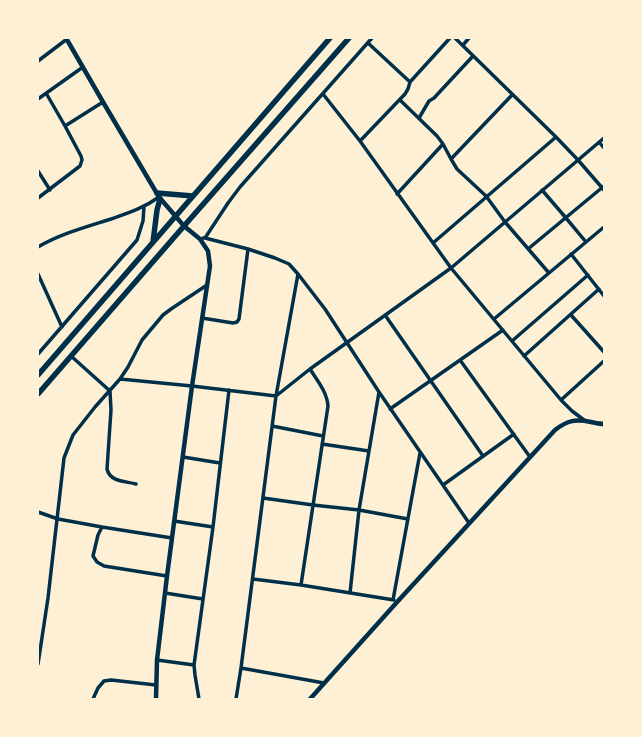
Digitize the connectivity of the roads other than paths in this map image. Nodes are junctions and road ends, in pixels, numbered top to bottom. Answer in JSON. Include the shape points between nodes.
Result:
{"nodes":[{"id":1,"x":330,"y":38,"type":"edge"},
{"id":2,"x":349,"y":38,"type":"edge"},
{"id":3,"x":372,"y":38,"type":"edge"},
{"id":4,"x":450,"y":38,"type":"edge"},
{"id":5,"x":455,"y":38,"type":"edge"},
{"id":6,"x":469,"y":38,"type":"edge"},
{"id":7,"x":67,"y":39,"type":"edge"},
{"id":8,"x":368,"y":43,"type":"junction"},
{"id":9,"x":462,"y":45,"type":"junction"},
{"id":10,"x":474,"y":56,"type":"junction"},
{"id":11,"x":38,"y":61,"type":"edge"},
{"id":12,"x":83,"y":67,"type":"junction"},
{"id":13,"x":410,"y":82,"type":"junction"},
{"id":14,"x":46,"y":93,"type":"junction"},
{"id":15,"x":323,"y":94,"type":"junction"},
{"id":16,"x":512,"y":95,"type":"junction"},
{"id":17,"x":38,"y":99,"type":"edge"},
{"id":18,"x":400,"y":100,"type":"junction"},
{"id":19,"x":103,"y":102,"type":"junction"},
{"id":20,"x":419,"y":118,"type":"junction"},
{"id":21,"x":65,"y":126,"type":"junction"},
{"id":22,"x":556,"y":138,"type":"junction"},
{"id":23,"x":604,"y":138,"type":"edge"},
{"id":24,"x":360,"y":141,"type":"junction"},
{"id":25,"x":599,"y":142,"type":"junction"},
{"id":26,"x":443,"y":144,"type":"junction"},
{"id":27,"x":604,"y":148,"type":"edge"},
{"id":28,"x":451,"y":160,"type":"junction"},
{"id":29,"x":578,"y":160,"type":"junction"},
{"id":30,"x":38,"y":171,"type":"edge"},
{"id":31,"x":603,"y":188,"type":"edge"},
{"id":32,"x":50,"y":190,"type":"junction"},
{"id":33,"x":542,"y":190,"type":"junction"},
{"id":34,"x":397,"y":194,"type":"junction"},
{"id":35,"x":159,"y":196,"type":"junction"},
{"id":36,"x":193,"y":196,"type":"junction"},
{"id":37,"x":486,"y":196,"type":"junction"},
{"id":38,"x":38,"y":198,"type":"edge"},
{"id":39,"x":144,"y":207,"type":"junction"},
{"id":40,"x":175,"y":217,"type":"junction"},
{"id":41,"x":566,"y":218,"type":"junction"},
{"id":42,"x":505,"y":222,"type":"junction"},
{"id":43,"x":184,"y":226,"type":"junction"},
{"id":44,"x":604,"y":228,"type":"edge"},
{"id":45,"x":202,"y":238,"type":"junction"},
{"id":46,"x":153,"y":242,"type":"junction"},
{"id":47,"x":586,"y":242,"type":"junction"},
{"id":48,"x":433,"y":243,"type":"junction"},
{"id":49,"x":38,"y":247,"type":"edge"},
{"id":50,"x":248,"y":249,"type":"junction"},
{"id":51,"x":528,"y":249,"type":"junction"},
{"id":52,"x":571,"y":254,"type":"junction"},
{"id":53,"x":451,"y":268,"type":"junction"},
{"id":54,"x":549,"y":273,"type":"junction"},
{"id":55,"x":38,"y":274,"type":"edge"},
{"id":56,"x":298,"y":274,"type":"junction"},
{"id":57,"x":588,"y":275,"type":"junction"},
{"id":58,"x":207,"y":285,"type":"junction"},
{"id":59,"x":599,"y":289,"type":"junction"},
{"id":60,"x":604,"y":296,"type":"edge"},
{"id":61,"x":385,"y":315,"type":"junction"},
{"id":62,"x":571,"y":315,"type":"junction"},
{"id":63,"x":202,"y":318,"type":"junction"},
{"id":64,"x":494,"y":319,"type":"junction"},
{"id":65,"x":62,"y":326,"type":"junction"},
{"id":66,"x":503,"y":330,"type":"junction"},
{"id":67,"x":512,"y":342,"type":"junction"},
{"id":68,"x":347,"y":343,"type":"junction"},
{"id":69,"x":604,"y":352,"type":"edge"},
{"id":70,"x":38,"y":354,"type":"edge"},
{"id":71,"x":71,"y":356,"type":"junction"},
{"id":72,"x":524,"y":356,"type":"junction"},
{"id":73,"x":460,"y":360,"type":"junction"},
{"id":74,"x":604,"y":360,"type":"edge"},
{"id":75,"x":310,"y":369,"type":"junction"},
{"id":76,"x":38,"y":376,"type":"edge"},
{"id":77,"x":120,"y":379,"type":"junction"},
{"id":78,"x":430,"y":380,"type":"junction"},
{"id":79,"x":192,"y":386,"type":"junction"},
{"id":80,"x":229,"y":390,"type":"junction"},
{"id":81,"x":110,"y":391,"type":"junction"},
{"id":82,"x":379,"y":392,"type":"junction"},
{"id":83,"x":38,"y":394,"type":"edge"},
{"id":84,"x":276,"y":396,"type":"junction"},
{"id":85,"x":561,"y":400,"type":"junction"},
{"id":86,"x":390,"y":409,"type":"junction"},
{"id":87,"x":585,"y":421,"type":"junction"},
{"id":88,"x":604,"y":424,"type":"edge"},
{"id":89,"x":272,"y":426,"type":"junction"},
{"id":90,"x":514,"y":434,"type":"junction"},
{"id":91,"x":324,"y":436,"type":"junction"},
{"id":92,"x":322,"y":444,"type":"junction"},
{"id":93,"x":369,"y":451,"type":"junction"},
{"id":94,"x":420,"y":453,"type":"junction"},
{"id":95,"x":183,"y":456,"type":"junction"},
{"id":96,"x":483,"y":456,"type":"junction"},
{"id":97,"x":530,"y":457,"type":"junction"},
{"id":98,"x":220,"y":463,"type":"junction"},
{"id":99,"x":136,"y":484,"type":"dead end"},
{"id":100,"x":442,"y":485,"type":"junction"},
{"id":101,"x":263,"y":498,"type":"junction"},
{"id":102,"x":313,"y":505,"type":"junction"},
{"id":103,"x":359,"y":510,"type":"junction"},
{"id":104,"x":38,"y":512,"type":"edge"},
{"id":105,"x":58,"y":519,"type":"junction"},
{"id":106,"x":408,"y":519,"type":"junction"},
{"id":107,"x":174,"y":521,"type":"junction"},
{"id":108,"x":469,"y":523,"type":"junction"},
{"id":109,"x":102,"y":527,"type":"junction"},
{"id":110,"x":213,"y":527,"type":"junction"},
{"id":111,"x":172,"y":538,"type":"junction"},
{"id":112,"x":167,"y":576,"type":"junction"},
{"id":113,"x":253,"y":579,"type":"junction"},
{"id":114,"x":302,"y":585,"type":"junction"},
{"id":115,"x":165,"y":592,"type":"junction"},
{"id":116,"x":350,"y":593,"type":"junction"},
{"id":117,"x":204,"y":599,"type":"junction"},
{"id":118,"x":396,"y":601,"type":"junction"},
{"id":119,"x":157,"y":660,"type":"junction"},
{"id":120,"x":38,"y":664,"type":"edge"},
{"id":121,"x":194,"y":665,"type":"junction"},
{"id":122,"x":241,"y":668,"type":"junction"},
{"id":123,"x":324,"y":683,"type":"junction"},
{"id":124,"x":156,"y":685,"type":"junction"},
{"id":125,"x":93,"y":699,"type":"edge"},
{"id":126,"x":156,"y":699,"type":"edge"},
{"id":127,"x":199,"y":699,"type":"edge"},
{"id":128,"x":236,"y":699,"type":"edge"},
{"id":129,"x":310,"y":699,"type":"edge"}],
"edges":[{"from":1,"to":36,"type":"main road"},
{"from":2,"to":43,"type":"main road"},
{"from":3,"to":8,"type":"street"},
{"from":4,"to":13,"type":"street"},
{"from":5,"to":9,"type":"street"},
{"from":6,"to":9,"type":"street"},
{"from":7,"to":11,"type":"street"},
{"from":7,"to":12,"type":"street"},
{"from":8,"to":13,"type":"street"},
{"from":8,"to":15,"type":"street"},
{"from":9,"to":10,"type":"street"},
{"from":10,"to":16,"type":"street"},
{"from":10,"to":20,"type":"street","via":[[430,101]]},
{"from":12,"to":14,"type":"street"},
{"from":12,"to":19,"type":"street"},
{"from":13,"to":18,"type":"street"},
{"from":14,"to":17,"type":"street"},
{"from":14,"to":21,"type":"street"},
{"from":15,"to":24,"type":"street"},
{"from":15,"to":45,"type":"street","via":[[240,187]]},
{"from":16,"to":22,"type":"street"},
{"from":16,"to":28,"type":"street"},
{"from":18,"to":20,"type":"street"},
{"from":18,"to":24,"type":"street"},
{"from":19,"to":21,"type":"street"},
{"from":19,"to":35,"type":"street"},
{"from":20,"to":26,"type":"street"},
{"from":21,"to":32,"type":"street","via":[[82,160],[80,166]]},
{"from":22,"to":29,"type":"street"},
{"from":22,"to":37,"type":"street"},
{"from":23,"to":25,"type":"street"},
{"from":24,"to":34,"type":"street"},
{"from":25,"to":27,"type":"street"},
{"from":25,"to":29,"type":"street"},
{"from":26,"to":28,"type":"street"},
{"from":26,"to":34,"type":"street"},
{"from":28,"to":37,"type":"street"},
{"from":29,"to":31,"type":"street"},
{"from":29,"to":33,"type":"street"},
{"from":30,"to":32,"type":"street"},
{"from":31,"to":41,"type":"street"},
{"from":32,"to":38,"type":"street"},
{"from":33,"to":41,"type":"street"},
{"from":33,"to":42,"type":"street"},
{"from":34,"to":48,"type":"street"},
{"from":35,"to":36,"type":"main road"},
{"from":35,"to":39,"type":"street"},
{"from":35,"to":40,"type":"street"},
{"from":35,"to":46,"type":"main road"},
{"from":36,"to":40,"type":"main road"},
{"from":37,"to":42,"type":"street"},
{"from":37,"to":48,"type":"street"},
{"from":39,"to":49,"type":"street","via":[[67,233]]},
{"from":39,"to":65,"type":"street","via":[[137,240]]},
{"from":40,"to":43,"type":"street"},
{"from":40,"to":46,"type":"main road"},
{"from":41,"to":47,"type":"street"},
{"from":41,"to":51,"type":"street"},
{"from":42,"to":51,"type":"street"},
{"from":42,"to":53,"type":"street"},
{"from":43,"to":45,"type":"street"},
{"from":43,"to":71,"type":"main road"},
{"from":44,"to":47,"type":"street"},
{"from":45,"to":50,"type":"street"},
{"from":45,"to":58,"type":"street","via":[[208,251],[210,266]]},
{"from":46,"to":76,"type":"main road"},
{"from":47,"to":52,"type":"street"},
{"from":48,"to":53,"type":"street"},
{"from":50,"to":56,"type":"street","via":[[289,264]]},
{"from":50,"to":63,"type":"street","via":[[237,322]]},
{"from":51,"to":54,"type":"street"},
{"from":52,"to":54,"type":"street"},
{"from":52,"to":57,"type":"street"},
{"from":53,"to":61,"type":"street"},
{"from":53,"to":64,"type":"street"},
{"from":54,"to":64,"type":"street"},
{"from":55,"to":65,"type":"street"},
{"from":56,"to":68,"type":"street","via":[[325,308]]},
{"from":56,"to":84,"type":"street"},
{"from":57,"to":59,"type":"street"},
{"from":57,"to":67,"type":"street"},
{"from":58,"to":63,"type":"street"},
{"from":58,"to":77,"type":"street","via":[[163,315],[142,340]]},
{"from":59,"to":60,"type":"street"},
{"from":59,"to":62,"type":"street"},
{"from":61,"to":68,"type":"street"},
{"from":61,"to":78,"type":"street"},
{"from":62,"to":69,"type":"street"},
{"from":62,"to":72,"type":"street"},
{"from":63,"to":79,"type":"street"},
{"from":64,"to":66,"type":"street"},
{"from":65,"to":70,"type":"street"},
{"from":66,"to":67,"type":"street"},
{"from":66,"to":73,"type":"street"},
{"from":67,"to":72,"type":"street"},
{"from":68,"to":75,"type":"street"},
{"from":68,"to":82,"type":"street"},
{"from":71,"to":81,"type":"street"},
{"from":71,"to":83,"type":"main road"},
{"from":72,"to":85,"type":"street"},
{"from":73,"to":78,"type":"street"},
{"from":73,"to":90,"type":"street"},
{"from":74,"to":85,"type":"street"},
{"from":75,"to":84,"type":"street"},
{"from":75,"to":91,"type":"street","via":[[328,400]]},
{"from":77,"to":79,"type":"street"},
{"from":77,"to":81,"type":"street"},
{"from":78,"to":86,"type":"street"},
{"from":78,"to":96,"type":"street"},
{"from":79,"to":80,"type":"street"},
{"from":79,"to":95,"type":"street"},
{"from":80,"to":84,"type":"street"},
{"from":80,"to":98,"type":"street"},
{"from":81,"to":99,"type":"street","via":[[108,474],[113,479]]},
{"from":81,"to":105,"type":"street","via":[[73,435],[64,458]]},
{"from":82,"to":86,"type":"street"},
{"from":82,"to":93,"type":"street"},
{"from":84,"to":89,"type":"street"},
{"from":85,"to":87,"type":"street"},
{"from":86,"to":94,"type":"street"},
{"from":87,"to":88,"type":"street"},
{"from":87,"to":97,"type":"street","via":[[564,423]]},
{"from":89,"to":91,"type":"street"},
{"from":89,"to":101,"type":"street"},
{"from":90,"to":96,"type":"street"},
{"from":90,"to":97,"type":"street"},
{"from":91,"to":92,"type":"street"},
{"from":92,"to":93,"type":"street"},
{"from":92,"to":102,"type":"street"},
{"from":93,"to":103,"type":"street"},
{"from":94,"to":100,"type":"street"},
{"from":94,"to":106,"type":"street"},
{"from":95,"to":98,"type":"street"},
{"from":95,"to":107,"type":"street"},
{"from":96,"to":100,"type":"street"},
{"from":97,"to":108,"type":"street"},
{"from":98,"to":110,"type":"street"},
{"from":100,"to":108,"type":"street"},
{"from":101,"to":102,"type":"street"},
{"from":101,"to":113,"type":"street"},
{"from":102,"to":103,"type":"street"},
{"from":102,"to":114,"type":"street"},
{"from":103,"to":106,"type":"street"},
{"from":103,"to":116,"type":"street"},
{"from":104,"to":105,"type":"street"},
{"from":105,"to":109,"type":"street"},
{"from":105,"to":120,"type":"street"},
{"from":106,"to":118,"type":"street"},
{"from":107,"to":110,"type":"street"},
{"from":107,"to":111,"type":"street"},
{"from":108,"to":118,"type":"street"},
{"from":109,"to":111,"type":"street"},
{"from":109,"to":112,"type":"street","via":[[93,556],[97,562],[104,566]]},
{"from":110,"to":117,"type":"street"},
{"from":111,"to":112,"type":"street"},
{"from":112,"to":115,"type":"street"},
{"from":113,"to":114,"type":"street"},
{"from":113,"to":122,"type":"street"},
{"from":114,"to":116,"type":"street"},
{"from":115,"to":117,"type":"street"},
{"from":115,"to":119,"type":"street"},
{"from":116,"to":118,"type":"street"},
{"from":117,"to":121,"type":"street"},
{"from":118,"to":123,"type":"street"},
{"from":119,"to":121,"type":"street"},
{"from":119,"to":124,"type":"street"},
{"from":121,"to":127,"type":"street"},
{"from":122,"to":123,"type":"street"},
{"from":122,"to":128,"type":"street"},
{"from":123,"to":129,"type":"street"},
{"from":124,"to":125,"type":"street","via":[[104,681]]},
{"from":124,"to":126,"type":"street"}]}
